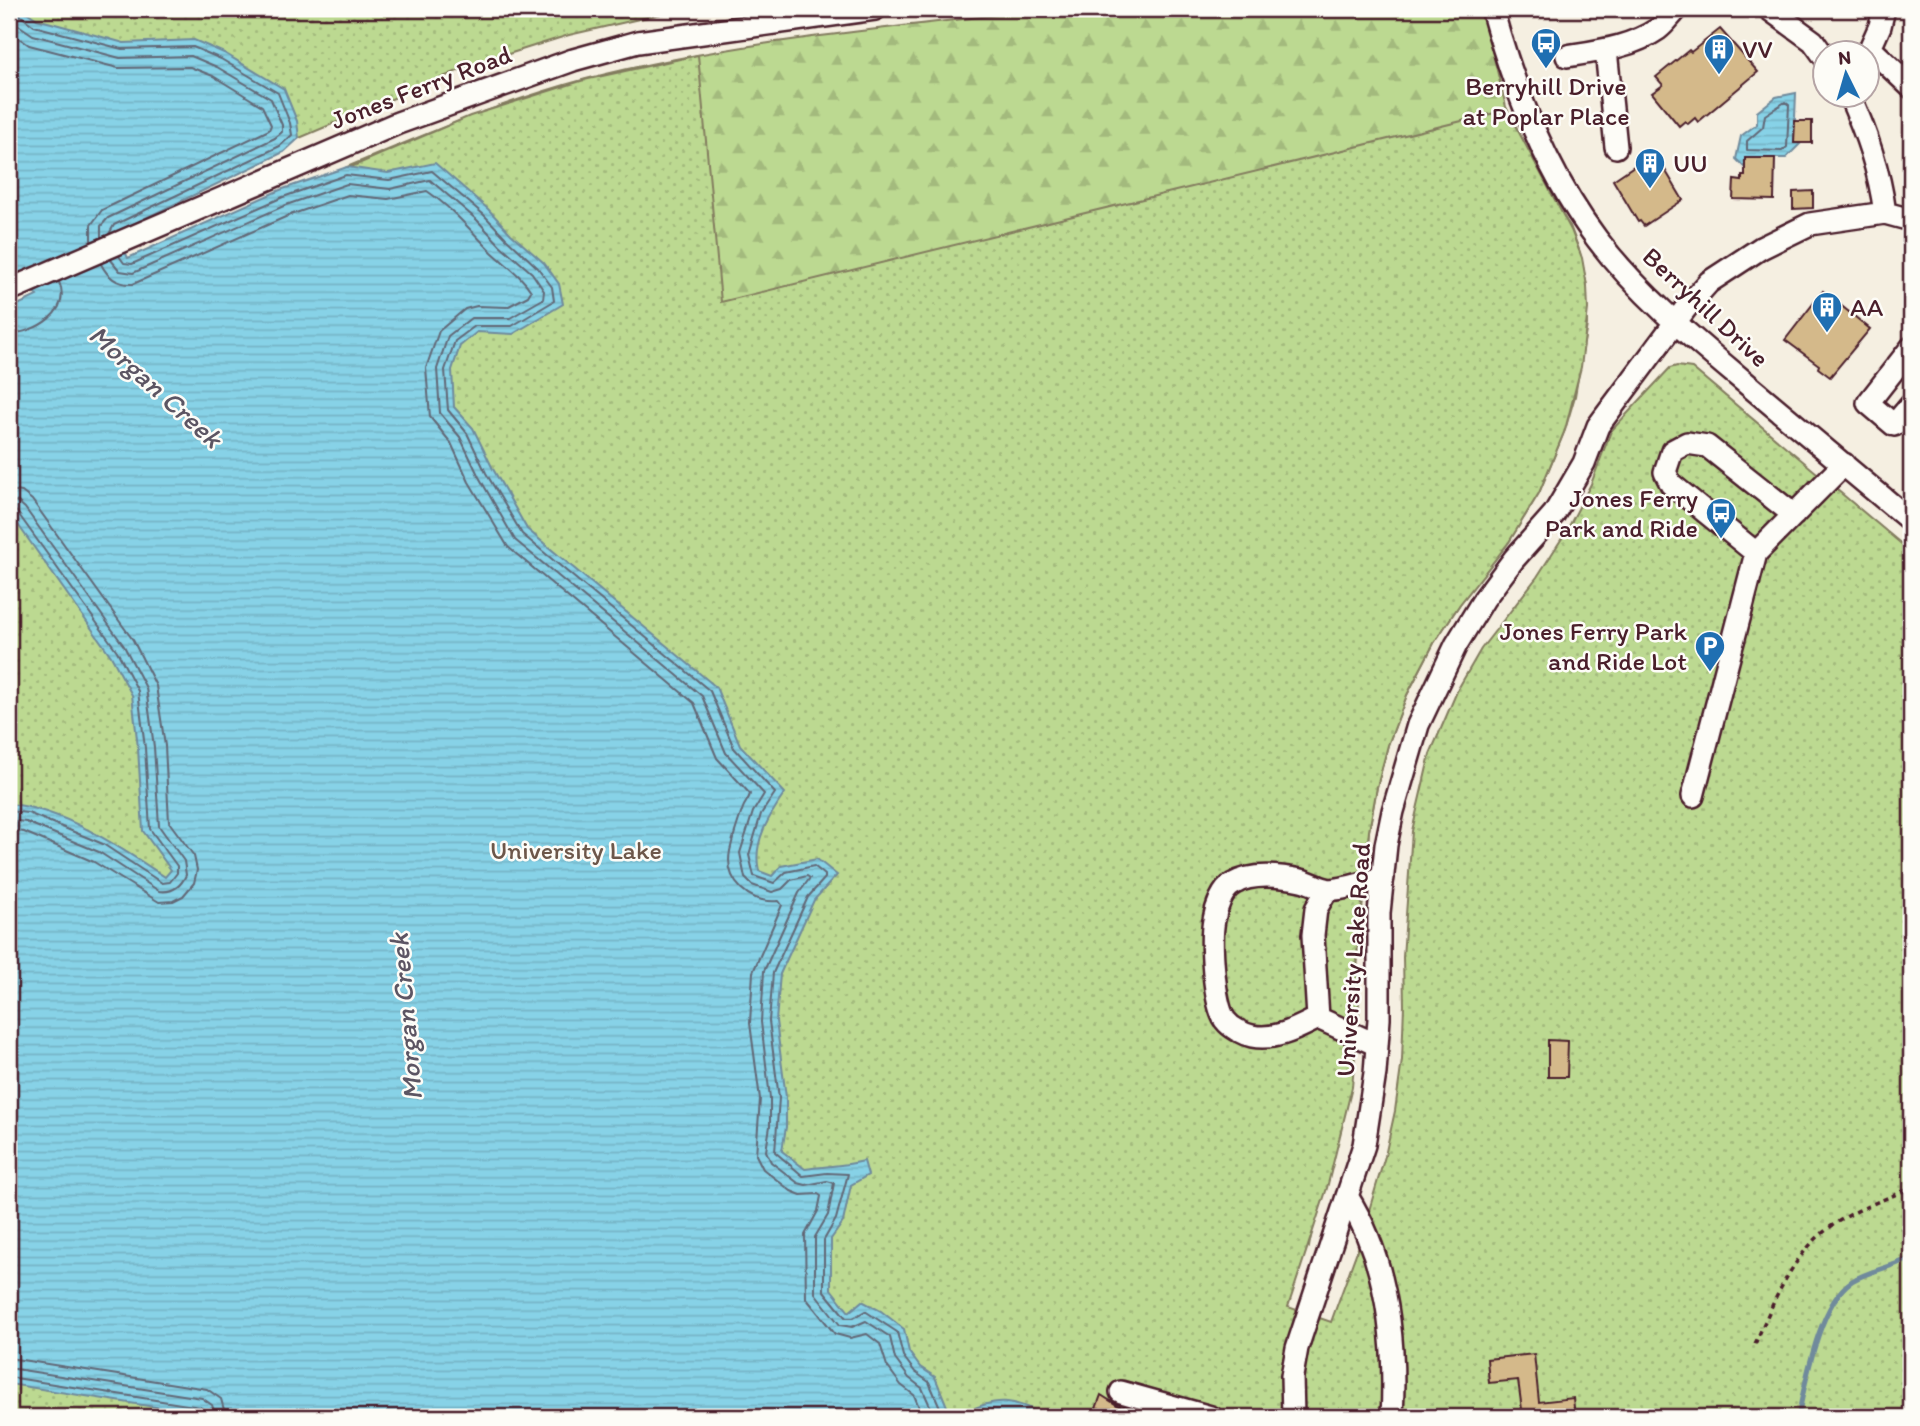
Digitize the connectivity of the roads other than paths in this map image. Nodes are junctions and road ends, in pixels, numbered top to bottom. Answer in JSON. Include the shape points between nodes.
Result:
{"nodes":[{"id":1,"x":875,"y":9,"type":"edge"},
{"id":2,"x":1492,"y":9,"type":"edge"},
{"id":3,"x":1677,"y":9,"type":"edge"},
{"id":4,"x":1769,"y":9,"type":"edge"},
{"id":5,"x":1884,"y":9,"type":"edge"},
{"id":6,"x":1874,"y":38,"type":"edge"},
{"id":7,"x":1812,"y":40,"type":"edge"},
{"id":8,"x":1606,"y":50,"type":"junction"},
{"id":9,"x":1567,"y":55,"type":"dead end"},
{"id":10,"x":1882,"y":62,"type":"edge"},
{"id":11,"x":1911,"y":87,"type":"edge"},
{"id":12,"x":1855,"y":108,"type":"edge"},
{"id":13,"x":1616,"y":147,"type":"dead end"},
{"id":14,"x":1885,"y":213,"type":"junction"},
{"id":15,"x":1911,"y":220,"type":"edge"},
{"id":16,"x":9,"y":290,"type":"edge"},
{"id":17,"x":1675,"y":324,"type":"junction"},
{"id":18,"x":1911,"y":348,"type":"edge"},
{"id":19,"x":1911,"y":405,"type":"edge"},
{"id":20,"x":1844,"y":464,"type":"junction"},
{"id":21,"x":1794,"y":515,"type":"junction"},
{"id":22,"x":1911,"y":522,"type":"edge"},
{"id":23,"x":1756,"y":553,"type":"junction"},
{"id":24,"x":1693,"y":796,"type":"dead end"},
{"id":25,"x":1383,"y":878,"type":"junction"},
{"id":26,"x":1327,"y":890,"type":"junction"},
{"id":27,"x":1318,"y":1018,"type":"junction"},
{"id":28,"x":1377,"y":1045,"type":"junction"},
{"id":29,"x":1347,"y":1196,"type":"junction"},
{"id":30,"x":1121,"y":1392,"type":"dead end"},
{"id":31,"x":1211,"y":1417,"type":"edge"},
{"id":32,"x":1293,"y":1417,"type":"edge"},
{"id":33,"x":1392,"y":1417,"type":"edge"}],
"edges":[{"from":1,"to":16,"type":"street","name":"Jones Ferry Road","via":[[650,40],[573,60],[398,123]]},
{"from":2,"to":17,"type":"street","name":"Berryhill Drive","via":[[1528,114],[1572,202],[1631,280]]},
{"from":3,"to":8,"type":"street","via":[[1659,29]]},
{"from":4,"to":7,"type":"street"},
{"from":5,"to":6,"type":"street"},
{"from":8,"to":9,"type":"street"},
{"from":8,"to":13,"type":"street"},
{"from":10,"to":11,"type":"street"},
{"from":12,"to":14,"type":"street","via":[[1869,140]]},
{"from":14,"to":15,"type":"street"},
{"from":14,"to":17,"type":"street","name":"University Lake Road","via":[[1810,224],[1761,248],[1709,282]]},
{"from":17,"to":20,"type":"street","name":"Berryhill Drive"},
{"from":17,"to":25,"type":"street","name":"University Lake Road","via":[[1598,426],[1584,463],[1554,514],[1484,598],[1455,645],[1418,725],[1403,773],[1390,822]]},
{"from":18,"to":19,"type":"street","via":[[1868,403],[1894,425]]},
{"from":20,"to":21,"type":"street"},
{"from":20,"to":22,"type":"street","name":"Berryhill Drive"},
{"from":21,"to":23,"type":"street"},
{"from":21,"to":23,"type":"street","via":[[1707,446],[1686,443],[1672,451],[1665,471],[1671,484]]},
{"from":23,"to":24,"type":"street"},
{"from":25,"to":26,"type":"street"},
{"from":25,"to":28,"type":"street","name":"University Lake Road"},
{"from":26,"to":27,"type":"street","via":[[1316,909],[1313,935]]},
{"from":26,"to":27,"type":"street","via":[[1301,880],[1251,877],[1232,884],[1222,895],[1214,921],[1217,996],[1225,1019],[1254,1037],[1278,1035]]},
{"from":27,"to":28,"type":"street"},
{"from":28,"to":29,"type":"street","name":"University Lake Road","via":[[1364,1145]]},
{"from":29,"to":32,"type":"street","name":"University Lake Road","via":[[1297,1348]]},
{"from":29,"to":33,"type":"street","via":[[1371,1245],[1385,1295],[1394,1382]]},
{"from":30,"to":31,"type":"street"}]}
